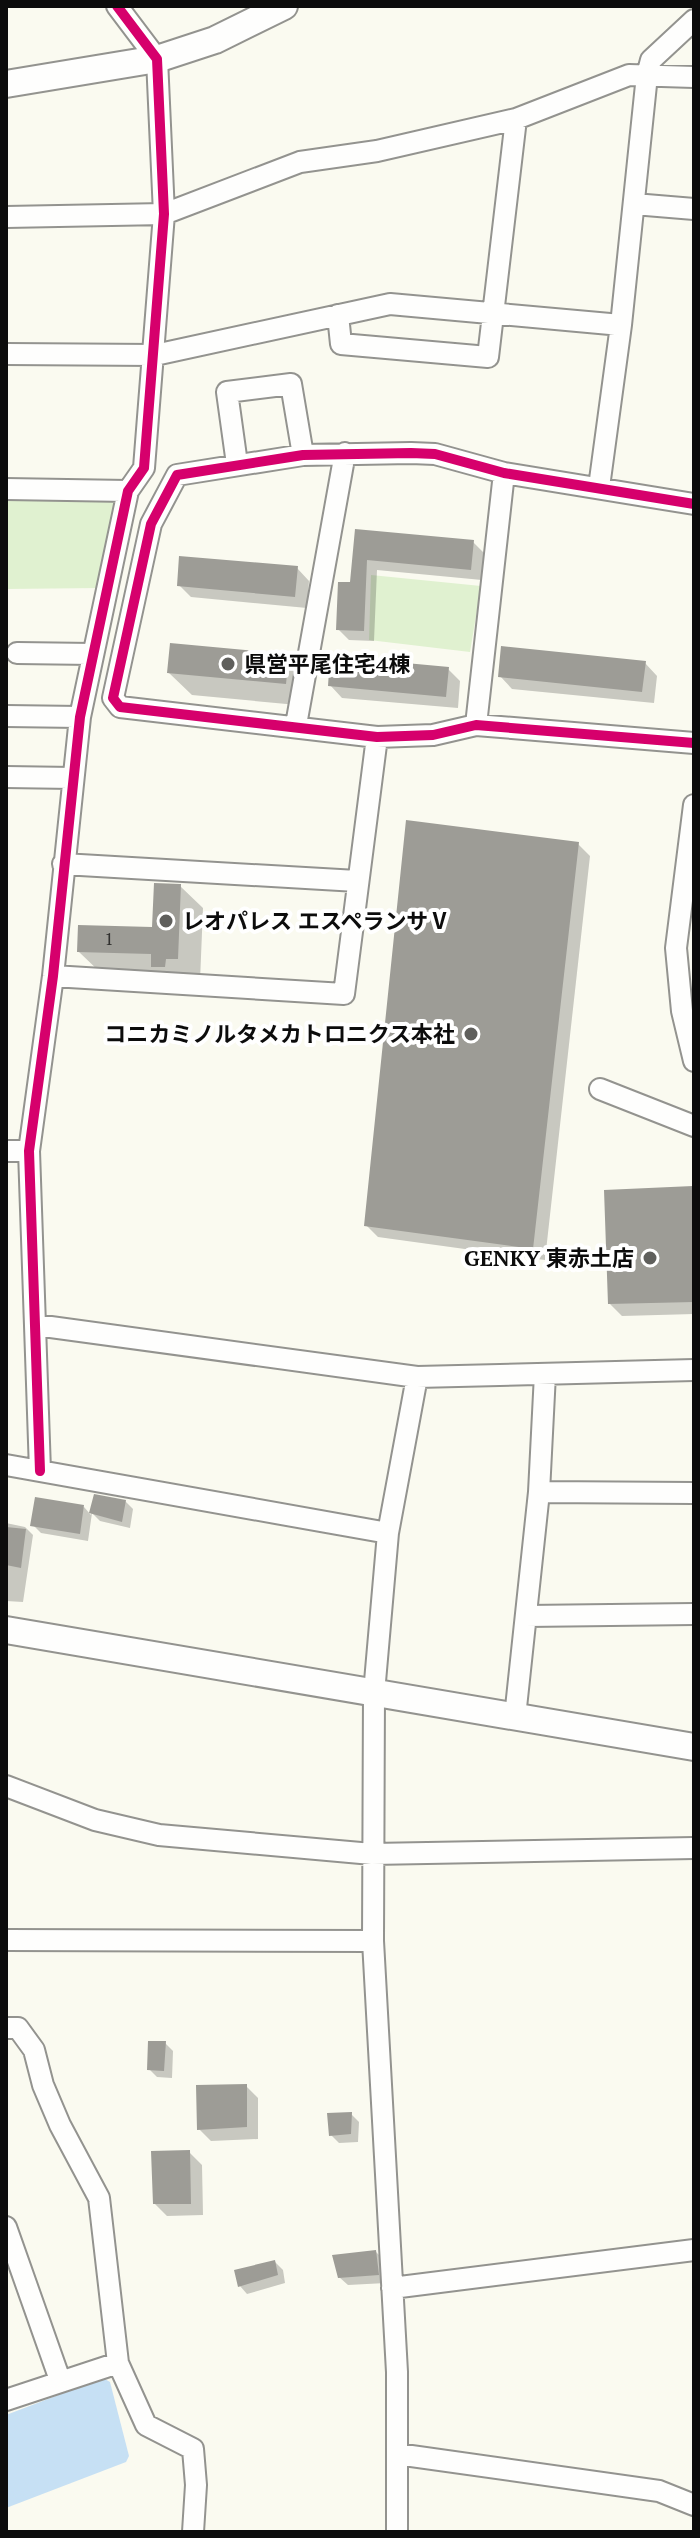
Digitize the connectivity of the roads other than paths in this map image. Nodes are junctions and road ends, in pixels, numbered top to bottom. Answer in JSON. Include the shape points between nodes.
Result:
{"nodes":[{"id":1,"x":117,"y":6,"type":"edge"},
{"id":2,"x":265,"y":10,"type":"edge"},
{"id":3,"x":694,"y":20,"type":"edge"},
{"id":4,"x":157,"y":59,"type":"junction"},
{"id":5,"x":647,"y":75,"type":"junction"},
{"id":6,"x":694,"y":77,"type":"edge"},
{"id":7,"x":6,"y":84,"type":"edge"},
{"id":8,"x":516,"y":119,"type":"junction"},
{"id":9,"x":634,"y":204,"type":"junction"},
{"id":10,"x":694,"y":209,"type":"edge"},
{"id":11,"x":164,"y":214,"type":"junction"},
{"id":12,"x":6,"y":217,"type":"edge"},
{"id":13,"x":492,"y":311,"type":"junction"},
{"id":14,"x":338,"y":315,"type":"junction"},
{"id":15,"x":621,"y":325,"type":"junction"},
{"id":16,"x":6,"y":354,"type":"edge"},
{"id":17,"x":155,"y":355,"type":"junction"},
{"id":18,"x":345,"y":453,"type":"junction"},
{"id":19,"x":303,"y":455,"type":"junction"},
{"id":20,"x":237,"y":464,"type":"junction"},
{"id":21,"x":504,"y":473,"type":"junction"},
{"id":22,"x":599,"y":487,"type":"junction"},
{"id":23,"x":6,"y":489,"type":"edge"},
{"id":24,"x":128,"y":491,"type":"junction"},
{"id":25,"x":694,"y":504,"type":"edge"},
{"id":26,"x":17,"y":653,"type":"dead end"},
{"id":27,"x":93,"y":654,"type":"junction"},
{"id":28,"x":6,"y":716,"type":"edge"},
{"id":29,"x":80,"y":717,"type":"junction"},
{"id":30,"x":296,"y":725,"type":"junction"},
{"id":31,"x":476,"y":725,"type":"junction"},
{"id":32,"x":377,"y":737,"type":"junction"},
{"id":33,"x":694,"y":743,"type":"edge"},
{"id":34,"x":6,"y":777,"type":"edge"},
{"id":35,"x":73,"y":778,"type":"junction"},
{"id":36,"x":694,"y":805,"type":"edge"},
{"id":37,"x":63,"y":864,"type":"junction"},
{"id":38,"x":357,"y":881,"type":"junction"},
{"id":39,"x":53,"y":976,"type":"junction"},
{"id":40,"x":694,"y":1061,"type":"edge"},
{"id":41,"x":600,"y":1089,"type":"dead end"},
{"id":42,"x":694,"y":1126,"type":"edge"},
{"id":43,"x":6,"y":1151,"type":"edge"},
{"id":44,"x":29,"y":1151,"type":"junction"},
{"id":45,"x":36,"y":1325,"type":"junction"},
{"id":46,"x":694,"y":1370,"type":"edge"},
{"id":47,"x":545,"y":1374,"type":"junction"},
{"id":48,"x":417,"y":1377,"type":"junction"},
{"id":49,"x":6,"y":1465,"type":"edge"},
{"id":50,"x":40,"y":1471,"type":"junction"},
{"id":51,"x":539,"y":1492,"type":"junction"},
{"id":52,"x":694,"y":1493,"type":"edge"},
{"id":53,"x":388,"y":1533,"type":"junction"},
{"id":54,"x":694,"y":1614,"type":"edge"},
{"id":55,"x":527,"y":1616,"type":"junction"},
{"id":56,"x":6,"y":1630,"type":"edge"},
{"id":57,"x":374,"y":1693,"type":"junction"},
{"id":58,"x":515,"y":1717,"type":"junction"},
{"id":59,"x":694,"y":1747,"type":"edge"},
{"id":60,"x":6,"y":1786,"type":"edge"},
{"id":61,"x":694,"y":1848,"type":"edge"},
{"id":62,"x":372,"y":1854,"type":"junction"},
{"id":63,"x":6,"y":1940,"type":"edge"},
{"id":64,"x":373,"y":1941,"type":"junction"},
{"id":65,"x":6,"y":2028,"type":"edge"},
{"id":66,"x":6,"y":2227,"type":"edge"},
{"id":67,"x":694,"y":2250,"type":"edge"},
{"id":68,"x":392,"y":2288,"type":"junction"},
{"id":69,"x":118,"y":2363,"type":"junction"},
{"id":70,"x":60,"y":2380,"type":"junction"},
{"id":71,"x":6,"y":2400,"type":"edge"},
{"id":72,"x":397,"y":2454,"type":"junction"},
{"id":73,"x":694,"y":2505,"type":"edge"},
{"id":74,"x":193,"y":2532,"type":"edge"},
{"id":75,"x":397,"y":2532,"type":"edge"}],
"edges":[{"from":1,"to":4,"type":"street"},
{"from":2,"to":4,"type":"street","via":[[215,40]]},
{"from":3,"to":5,"type":"street","via":[[651,60]]},
{"from":4,"to":7,"type":"street"},
{"from":4,"to":11,"type":"street"},
{"from":5,"to":6,"type":"street"},
{"from":5,"to":8,"type":"street","via":[[629,75]]},
{"from":5,"to":9,"type":"street"},
{"from":8,"to":11,"type":"street","via":[[377,151],[300,162]]},
{"from":8,"to":13,"type":"street"},
{"from":9,"to":10,"type":"street"},
{"from":9,"to":15,"type":"street"},
{"from":11,"to":12,"type":"street"},
{"from":11,"to":17,"type":"street"},
{"from":13,"to":14,"type":"street","via":[[390,304]]},
{"from":13,"to":14,"type":"street","via":[[488,357],[341,344]]},
{"from":13,"to":15,"type":"street"},
{"from":14,"to":17,"type":"street"},
{"from":15,"to":22,"type":"street"},
{"from":16,"to":17,"type":"street"},
{"from":17,"to":24,"type":"street","via":[[144,468]]},
{"from":18,"to":19,"type":"street"},
{"from":18,"to":21,"type":"street","via":[[435,454]]},
{"from":18,"to":30,"type":"street"},
{"from":19,"to":20,"type":"street"},
{"from":19,"to":20,"type":"street","via":[[291,384],[227,392]]},
{"from":20,"to":30,"type":"street","via":[[177,475],[166,492],[151,524],[113,698],[120,707]]},
{"from":21,"to":22,"type":"street"},
{"from":21,"to":31,"type":"street"},
{"from":22,"to":25,"type":"street"},
{"from":23,"to":24,"type":"street"},
{"from":24,"to":27,"type":"street"},
{"from":26,"to":27,"type":"street"},
{"from":27,"to":29,"type":"street"},
{"from":28,"to":29,"type":"street"},
{"from":29,"to":35,"type":"street"},
{"from":30,"to":32,"type":"street"},
{"from":31,"to":32,"type":"street","via":[[433,735]]},
{"from":31,"to":33,"type":"street"},
{"from":32,"to":38,"type":"street"},
{"from":34,"to":35,"type":"street"},
{"from":35,"to":37,"type":"street"},
{"from":36,"to":40,"type":"street","via":[[676,948]]},
{"from":37,"to":38,"type":"street"},
{"from":37,"to":39,"type":"street"},
{"from":38,"to":39,"type":"street","via":[[344,994]]},
{"from":39,"to":44,"type":"street"},
{"from":41,"to":42,"type":"street"},
{"from":43,"to":44,"type":"street"},
{"from":44,"to":45,"type":"street"},
{"from":45,"to":48,"type":"street"},
{"from":45,"to":50,"type":"street"},
{"from":46,"to":47,"type":"street"},
{"from":47,"to":48,"type":"street"},
{"from":47,"to":51,"type":"street"},
{"from":48,"to":53,"type":"street"},
{"from":49,"to":50,"type":"street"},
{"from":50,"to":53,"type":"street"},
{"from":51,"to":52,"type":"street"},
{"from":51,"to":55,"type":"street"},
{"from":53,"to":57,"type":"street"},
{"from":54,"to":55,"type":"street"},
{"from":55,"to":58,"type":"street"},
{"from":56,"to":57,"type":"street"},
{"from":57,"to":58,"type":"street"},
{"from":57,"to":62,"type":"street"},
{"from":58,"to":59,"type":"street"},
{"from":60,"to":62,"type":"street","via":[[95,1820],[159,1835]]},
{"from":61,"to":62,"type":"street"},
{"from":62,"to":64,"type":"street"},
{"from":63,"to":64,"type":"street"},
{"from":64,"to":68,"type":"street"},
{"from":65,"to":69,"type":"street","via":[[18,2028],[34,2050],[60,2125],[99,2198]]},
{"from":66,"to":70,"type":"street"},
{"from":67,"to":68,"type":"street"},
{"from":68,"to":72,"type":"street"},
{"from":69,"to":70,"type":"street"},
{"from":69,"to":74,"type":"street","via":[[146,2425],[193,2449]]},
{"from":70,"to":71,"type":"street"},
{"from":72,"to":73,"type":"street","via":[[659,2491]]},
{"from":72,"to":75,"type":"street"}]}
